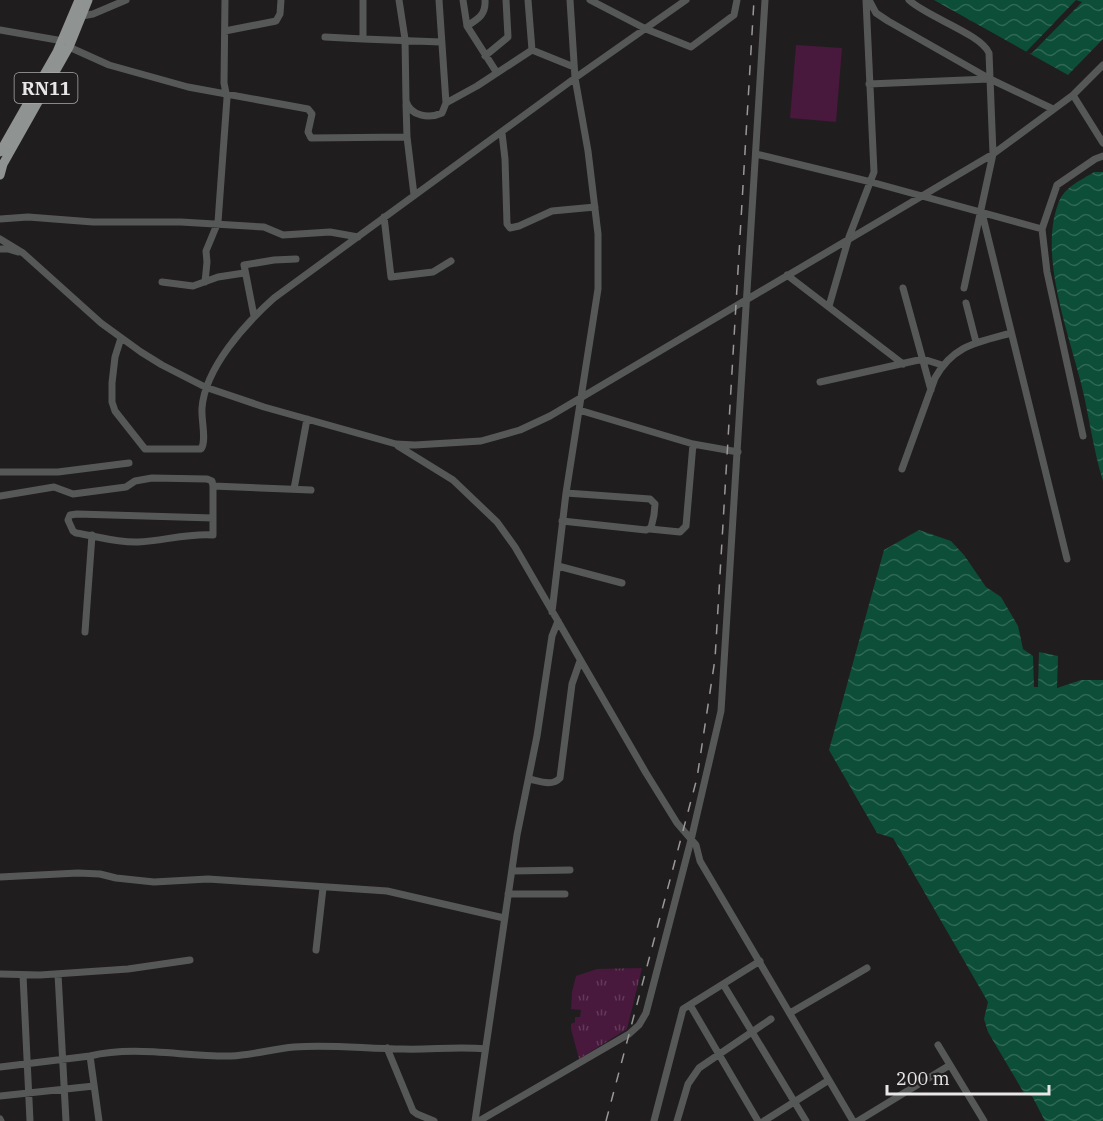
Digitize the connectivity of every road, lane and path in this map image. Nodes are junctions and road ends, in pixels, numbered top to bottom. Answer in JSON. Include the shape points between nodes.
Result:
{"nodes":[{"id":1,"x":79,"y":0,"type":"edge"},
{"id":2,"x":88,"y":0,"type":"edge"},
{"id":3,"x":126,"y":0,"type":"edge"},
{"id":4,"x":225,"y":0,"type":"edge"},
{"id":5,"x":281,"y":0,"type":"edge"},
{"id":6,"x":363,"y":0,"type":"edge"},
{"id":7,"x":399,"y":0,"type":"edge"},
{"id":8,"x":439,"y":0,"type":"edge"},
{"id":9,"x":463,"y":0,"type":"edge"},
{"id":10,"x":485,"y":0,"type":"edge"},
{"id":11,"x":506,"y":0,"type":"edge"},
{"id":12,"x":528,"y":0,"type":"edge"},
{"id":13,"x":570,"y":0,"type":"edge"},
{"id":14,"x":590,"y":0,"type":"edge"},
{"id":15,"x":737,"y":0,"type":"edge"},
{"id":16,"x":765,"y":0,"type":"edge"},
{"id":17,"x":867,"y":0,"type":"edge"},
{"id":18,"x":909,"y":0,"type":"edge"},
{"id":19,"x":682,"y":1,"type":"edge"},
{"id":20,"x":82,"y":16,"type":"junction"},
{"id":21,"x":467,"y":26,"type":"junction"},
{"id":22,"x":646,"y":29,"type":"junction"},
{"id":23,"x":0,"y":30,"type":"edge"},
{"id":24,"x":225,"y":31,"type":"junction"},
{"id":25,"x":324,"y":37,"type":"dead end"},
{"id":26,"x":363,"y":39,"type":"junction"},
{"id":27,"x":405,"y":39,"type":"junction"},
{"id":28,"x":441,"y":42,"type":"junction"},
{"id":29,"x":66,"y":44,"type":"junction"},
{"id":30,"x":532,"y":50,"type":"junction"},
{"id":31,"x":485,"y":56,"type":"junction"},
{"id":32,"x":1103,"y":65,"type":"edge"},
{"id":33,"x":574,"y":68,"type":"junction"},
{"id":34,"x":497,"y":73,"type":"junction"},
{"id":35,"x":575,"y":78,"type":"junction"},
{"id":36,"x":990,"y":79,"type":"junction"},
{"id":37,"x":869,"y":84,"type":"junction"},
{"id":38,"x":227,"y":94,"type":"junction"},
{"id":39,"x":1073,"y":95,"type":"junction"},
{"id":40,"x":406,"y":102,"type":"junction"},
{"id":41,"x":446,"y":103,"type":"junction"},
{"id":42,"x":1053,"y":109,"type":"junction"},
{"id":43,"x":502,"y":133,"type":"junction"},
{"id":44,"x":406,"y":137,"type":"junction"},
{"id":45,"x":1103,"y":143,"type":"edge"},
{"id":46,"x":0,"y":152,"type":"edge"},
{"id":47,"x":756,"y":154,"type":"junction"},
{"id":48,"x":993,"y":154,"type":"junction"},
{"id":49,"x":1103,"y":156,"type":"edge"},
{"id":50,"x":2,"y":164,"type":"edge"},
{"id":51,"x":0,"y":175,"type":"edge"},
{"id":52,"x":871,"y":182,"type":"junction"},
{"id":53,"x":414,"y":195,"type":"junction"},
{"id":54,"x":921,"y":197,"type":"junction"},
{"id":55,"x":595,"y":207,"type":"junction"},
{"id":56,"x":981,"y":213,"type":"junction"},
{"id":57,"x":384,"y":217,"type":"junction"},
{"id":58,"x":0,"y":219,"type":"edge"},
{"id":59,"x":217,"y":225,"type":"junction"},
{"id":60,"x":1042,"y":229,"type":"junction"},
{"id":61,"x":358,"y":237,"type":"junction"},
{"id":62,"x":849,"y":237,"type":"junction"},
{"id":63,"x":0,"y":239,"type":"edge"},
{"id":64,"x":0,"y":249,"type":"edge"},
{"id":65,"x":23,"y":253,"type":"junction"},
{"id":66,"x":296,"y":259,"type":"dead end"},
{"id":67,"x":451,"y":261,"type":"dead end"},
{"id":68,"x":244,"y":273,"type":"junction"},
{"id":69,"x":787,"y":275,"type":"junction"},
{"id":70,"x":162,"y":282,"type":"dead end"},
{"id":71,"x":205,"y":282,"type":"junction"},
{"id":72,"x":903,"y":288,"type":"dead end"},
{"id":73,"x":964,"y":288,"type":"dead end"},
{"id":74,"x":747,"y":299,"type":"junction"},
{"id":75,"x":966,"y":303,"type":"dead end"},
{"id":76,"x":829,"y":306,"type":"junction"},
{"id":77,"x":254,"y":316,"type":"junction"},
{"id":78,"x":1011,"y":333,"type":"junction"},
{"id":79,"x":121,"y":338,"type":"junction"},
{"id":80,"x":976,"y":342,"type":"junction"},
{"id":81,"x":923,"y":359,"type":"junction"},
{"id":82,"x":903,"y":364,"type":"junction"},
{"id":83,"x":942,"y":365,"type":"junction"},
{"id":84,"x":820,"y":382,"type":"dead end"},
{"id":85,"x":205,"y":387,"type":"junction"},
{"id":86,"x":931,"y":390,"type":"junction"},
{"id":87,"x":582,"y":397,"type":"junction"},
{"id":88,"x":579,"y":410,"type":"junction"},
{"id":89,"x":307,"y":419,"type":"junction"},
{"id":90,"x":1083,"y":436,"type":"dead end"},
{"id":91,"x":396,"y":444,"type":"junction"},
{"id":92,"x":693,"y":444,"type":"junction"},
{"id":93,"x":738,"y":452,"type":"junction"},
{"id":94,"x":129,"y":463,"type":"dead end"},
{"id":95,"x":902,"y":469,"type":"dead end"},
{"id":96,"x":0,"y":472,"type":"edge"},
{"id":97,"x":213,"y":486,"type":"junction"},
{"id":98,"x":294,"y":489,"type":"junction"},
{"id":99,"x":311,"y":490,"type":"dead end"},
{"id":100,"x":566,"y":493,"type":"junction"},
{"id":101,"x":0,"y":496,"type":"edge"},
{"id":102,"x":213,"y":518,"type":"junction"},
{"id":103,"x":562,"y":521,"type":"junction"},
{"id":104,"x":650,"y":529,"type":"junction"},
{"id":105,"x":92,"y":535,"type":"junction"},
{"id":106,"x":1068,"y":559,"type":"dead end"},
{"id":107,"x":558,"y":566,"type":"junction"},
{"id":108,"x":622,"y":583,"type":"dead end"},
{"id":109,"x":552,"y":612,"type":"junction"},
{"id":110,"x":558,"y":621,"type":"junction"},
{"id":111,"x":86,"y":632,"type":"dead end"},
{"id":112,"x":580,"y":661,"type":"junction"},
{"id":113,"x":529,"y":779,"type":"junction"},
{"id":114,"x":691,"y":840,"type":"junction"},
{"id":115,"x":570,"y":870,"type":"dead end"},
{"id":116,"x":512,"y":871,"type":"junction"},
{"id":117,"x":0,"y":877,"type":"edge"},
{"id":118,"x":323,"y":888,"type":"junction"},
{"id":119,"x":508,"y":894,"type":"junction"},
{"id":120,"x":565,"y":894,"type":"dead end"},
{"id":121,"x":504,"y":918,"type":"junction"},
{"id":122,"x":316,"y":950,"type":"dead end"},
{"id":123,"x":190,"y":960,"type":"dead end"},
{"id":124,"x":760,"y":961,"type":"junction"},
{"id":125,"x":867,"y":968,"type":"dead end"},
{"id":126,"x":0,"y":974,"type":"edge"},
{"id":127,"x":58,"y":974,"type":"junction"},
{"id":128,"x":23,"y":975,"type":"junction"},
{"id":129,"x":723,"y":984,"type":"junction"},
{"id":130,"x":690,"y":1005,"type":"junction"},
{"id":131,"x":790,"y":1013,"type":"junction"},
{"id":132,"x":771,"y":1019,"type":"dead end"},
{"id":133,"x":751,"y":1032,"type":"junction"},
{"id":134,"x":938,"y":1045,"type":"dead end"},
{"id":135,"x":387,"y":1048,"type":"junction"},
{"id":136,"x":485,"y":1049,"type":"junction"},
{"id":137,"x":718,"y":1054,"type":"junction"},
{"id":138,"x":90,"y":1056,"type":"junction"},
{"id":139,"x":62,"y":1059,"type":"junction"},
{"id":140,"x":26,"y":1063,"type":"junction"},
{"id":141,"x":950,"y":1065,"type":"junction"},
{"id":142,"x":0,"y":1067,"type":"edge"},
{"id":143,"x":829,"y":1080,"type":"junction"},
{"id":144,"x":94,"y":1086,"type":"junction"},
{"id":145,"x":63,"y":1089,"type":"junction"},
{"id":146,"x":27,"y":1092,"type":"junction"},
{"id":147,"x":0,"y":1096,"type":"edge"},
{"id":148,"x":795,"y":1102,"type":"junction"},
{"id":149,"x":30,"y":1121,"type":"edge"},
{"id":150,"x":66,"y":1121,"type":"edge"},
{"id":151,"x":99,"y":1121,"type":"edge"},
{"id":152,"x":435,"y":1121,"type":"edge"},
{"id":153,"x":477,"y":1121,"type":"edge"},
{"id":154,"x":654,"y":1121,"type":"edge"},
{"id":155,"x":677,"y":1121,"type":"edge"},
{"id":156,"x":758,"y":1121,"type":"edge"},
{"id":157,"x":764,"y":1121,"type":"edge"},
{"id":158,"x":806,"y":1121,"type":"edge"},
{"id":159,"x":856,"y":1121,"type":"edge"},
{"id":160,"x":984,"y":1121,"type":"edge"}],
"edges":[{"from":1,"to":29,"type":"main road","number":"RN11"},
{"from":2,"to":20,"type":"main road","number":"RN11"},
{"from":3,"to":20,"type":"street"},
{"from":4,"to":24,"type":"street"},
{"from":5,"to":24,"type":"street","via":[[276,21]]},
{"from":6,"to":26,"type":"street"},
{"from":7,"to":27,"type":"street"},
{"from":8,"to":28,"type":"street"},
{"from":9,"to":21,"type":"street"},
{"from":10,"to":21,"type":"street","via":[[482,15]]},
{"from":11,"to":31,"type":"street","via":[[508,37]]},
{"from":12,"to":30,"type":"street"},
{"from":13,"to":33,"type":"street"},
{"from":14,"to":22,"type":"street"},
{"from":15,"to":22,"type":"street","via":[[734,15],[691,47]]},
{"from":16,"to":47,"type":"street"},
{"from":17,"to":36,"type":"street","via":[[888,21]]},
{"from":17,"to":37,"type":"street"},
{"from":18,"to":36,"type":"street","via":[[987,48]]},
{"from":19,"to":22,"type":"street"},
{"from":20,"to":29,"type":"main road","number":"RN11"},
{"from":21,"to":31,"type":"street"},
{"from":22,"to":35,"type":"street"},
{"from":23,"to":29,"type":"street"},
{"from":24,"to":38,"type":"street"},
{"from":25,"to":26,"type":"street"},
{"from":26,"to":27,"type":"street"},
{"from":27,"to":28,"type":"street"},
{"from":27,"to":40,"type":"street"},
{"from":28,"to":41,"type":"street"},
{"from":29,"to":38,"type":"street","via":[[93,59],[126,70]]},
{"from":29,"to":46,"type":"main road","number":"RN11"},
{"from":29,"to":50,"type":"main road","number":"RN11"},
{"from":30,"to":33,"type":"street"},
{"from":30,"to":34,"type":"street"},
{"from":31,"to":34,"type":"street"},
{"from":32,"to":39,"type":"street"},
{"from":33,"to":35,"type":"street"},
{"from":34,"to":41,"type":"street"},
{"from":35,"to":43,"type":"street"},
{"from":35,"to":55,"type":"street"},
{"from":36,"to":37,"type":"street"},
{"from":36,"to":42,"type":"street"},
{"from":36,"to":48,"type":"street"},
{"from":37,"to":52,"type":"street"},
{"from":38,"to":44,"type":"street","via":[[308,109],[312,114],[308,132],[311,138]]},
{"from":38,"to":59,"type":"street"},
{"from":39,"to":42,"type":"street"},
{"from":39,"to":45,"type":"street"},
{"from":40,"to":41,"type":"street","via":[[413,113],[430,116],[442,113]]},
{"from":40,"to":44,"type":"street"},
{"from":42,"to":48,"type":"street"},
{"from":43,"to":53,"type":"street"},
{"from":43,"to":55,"type":"street","via":[[510,228],[552,212]]},
{"from":44,"to":53,"type":"street"},
{"from":47,"to":52,"type":"street"},
{"from":47,"to":74,"type":"street"},
{"from":48,"to":54,"type":"street"},
{"from":48,"to":56,"type":"street"},
{"from":49,"to":60,"type":"street","via":[[1057,185]]},
{"from":50,"to":51,"type":"main road","number":"RN11"},
{"from":52,"to":54,"type":"street"},
{"from":52,"to":62,"type":"street"},
{"from":53,"to":57,"type":"street"},
{"from":54,"to":56,"type":"street"},
{"from":54,"to":62,"type":"street"},
{"from":55,"to":87,"type":"street","via":[[598,289]]},
{"from":56,"to":60,"type":"street"},
{"from":56,"to":73,"type":"street"},
{"from":56,"to":78,"type":"street"},
{"from":57,"to":61,"type":"street"},
{"from":57,"to":67,"type":"street","via":[[391,277],[433,272]]},
{"from":58,"to":59,"type":"street"},
{"from":59,"to":61,"type":"street","via":[[264,227],[283,235],[330,232]]},
{"from":59,"to":71,"type":"street","via":[[206,251]]},
{"from":60,"to":90,"type":"street","via":[[1047,272]]},
{"from":61,"to":77,"type":"street"},
{"from":62,"to":69,"type":"street"},
{"from":62,"to":76,"type":"street"},
{"from":63,"to":65,"type":"street"},
{"from":64,"to":65,"type":"street"},
{"from":65,"to":79,"type":"street"},
{"from":66,"to":68,"type":"street","via":[[246,263]]},
{"from":68,"to":71,"type":"street"},
{"from":68,"to":77,"type":"street"},
{"from":69,"to":74,"type":"street"},
{"from":69,"to":76,"type":"street"},
{"from":70,"to":71,"type":"street","via":[[189,286]]},
{"from":72,"to":81,"type":"street"},
{"from":74,"to":87,"type":"street"},
{"from":74,"to":93,"type":"street"},
{"from":75,"to":80,"type":"street"},
{"from":76,"to":82,"type":"street"},
{"from":77,"to":85,"type":"street"},
{"from":78,"to":80,"type":"street"},
{"from":78,"to":106,"type":"street"},
{"from":79,"to":85,"type":"street"},
{"from":79,"to":85,"type":"street","via":[[111,383],[112,402],[145,449],[202,448]]},
{"from":80,"to":83,"type":"street"},
{"from":81,"to":82,"type":"street"},
{"from":81,"to":83,"type":"street"},
{"from":81,"to":86,"type":"street"},
{"from":82,"to":84,"type":"street"},
{"from":83,"to":86,"type":"street"},
{"from":85,"to":89,"type":"street"},
{"from":86,"to":95,"type":"street"},
{"from":87,"to":88,"type":"street"},
{"from":87,"to":91,"type":"street","via":[[520,430],[490,439],[459,444]]},
{"from":88,"to":92,"type":"street"},
{"from":88,"to":100,"type":"street"},
{"from":89,"to":91,"type":"street"},
{"from":89,"to":98,"type":"street"},
{"from":91,"to":109,"type":"street","via":[[453,480],[479,502],[515,547]]},
{"from":92,"to":93,"type":"street"},
{"from":92,"to":104,"type":"street","via":[[686,526],[680,532]]},
{"from":93,"to":114,"type":"street","via":[[721,711]]},
{"from":94,"to":96,"type":"street","via":[[58,472]]},
{"from":97,"to":98,"type":"street"},
{"from":97,"to":101,"type":"street","via":[[207,479],[152,478],[126,487],[73,494],[54,487]]},
{"from":97,"to":102,"type":"street"},
{"from":98,"to":99,"type":"street"},
{"from":100,"to":103,"type":"street"},
{"from":100,"to":104,"type":"street","via":[[652,500],[655,504]]},
{"from":102,"to":105,"type":"street","via":[[213,535],[134,542]]},
{"from":102,"to":105,"type":"street","via":[[77,514],[69,517],[73,531]]},
{"from":103,"to":104,"type":"street"},
{"from":103,"to":107,"type":"street"},
{"from":105,"to":111,"type":"street"},
{"from":107,"to":108,"type":"street"},
{"from":107,"to":109,"type":"street"},
{"from":109,"to":110,"type":"street"},
{"from":110,"to":112,"type":"street"},
{"from":110,"to":113,"type":"street","via":[[552,636]]},
{"from":112,"to":113,"type":"street","via":[[572,684],[560,778],[555,783]]},
{"from":112,"to":114,"type":"street"},
{"from":113,"to":116,"type":"street"},
{"from":114,"to":124,"type":"street"},
{"from":114,"to":153,"type":"street","via":[[646,1013],[639,1025]]},
{"from":115,"to":116,"type":"street"},
{"from":116,"to":119,"type":"street"},
{"from":117,"to":118,"type":"street","via":[[78,873],[154,882],[208,879]]},
{"from":118,"to":121,"type":"street","via":[[387,891]]},
{"from":118,"to":122,"type":"street"},
{"from":119,"to":120,"type":"street"},
{"from":119,"to":121,"type":"street"},
{"from":121,"to":136,"type":"street"},
{"from":123,"to":127,"type":"street"},
{"from":124,"to":129,"type":"street"},
{"from":124,"to":131,"type":"street"},
{"from":125,"to":131,"type":"street"},
{"from":126,"to":128,"type":"street"},
{"from":127,"to":128,"type":"street"},
{"from":127,"to":139,"type":"street"},
{"from":128,"to":140,"type":"street"},
{"from":129,"to":130,"type":"street"},
{"from":129,"to":133,"type":"street"},
{"from":130,"to":137,"type":"street"},
{"from":130,"to":154,"type":"street","via":[[683,1009]]},
{"from":131,"to":143,"type":"street"},
{"from":132,"to":133,"type":"street"},
{"from":133,"to":137,"type":"street"},
{"from":133,"to":148,"type":"street"},
{"from":134,"to":141,"type":"street"},
{"from":135,"to":136,"type":"street"},
{"from":135,"to":138,"type":"street","via":[[324,1045],[233,1056],[154,1052]]},
{"from":135,"to":152,"type":"street","via":[[414,1111]]},
{"from":136,"to":153,"type":"street"},
{"from":137,"to":155,"type":"street","via":[[699,1068],[688,1084]]},
{"from":137,"to":156,"type":"street"},
{"from":138,"to":139,"type":"street"},
{"from":138,"to":144,"type":"street"},
{"from":139,"to":140,"type":"street"},
{"from":139,"to":145,"type":"street"},
{"from":140,"to":142,"type":"street"},
{"from":140,"to":146,"type":"street"},
{"from":141,"to":159,"type":"street"},
{"from":141,"to":160,"type":"street"},
{"from":143,"to":148,"type":"street"},
{"from":143,"to":159,"type":"street"},
{"from":144,"to":145,"type":"street"},
{"from":144,"to":151,"type":"street"},
{"from":145,"to":146,"type":"street"},
{"from":145,"to":150,"type":"street"},
{"from":146,"to":147,"type":"street"},
{"from":146,"to":149,"type":"street"},
{"from":148,"to":157,"type":"street"},
{"from":148,"to":158,"type":"street"}]}
